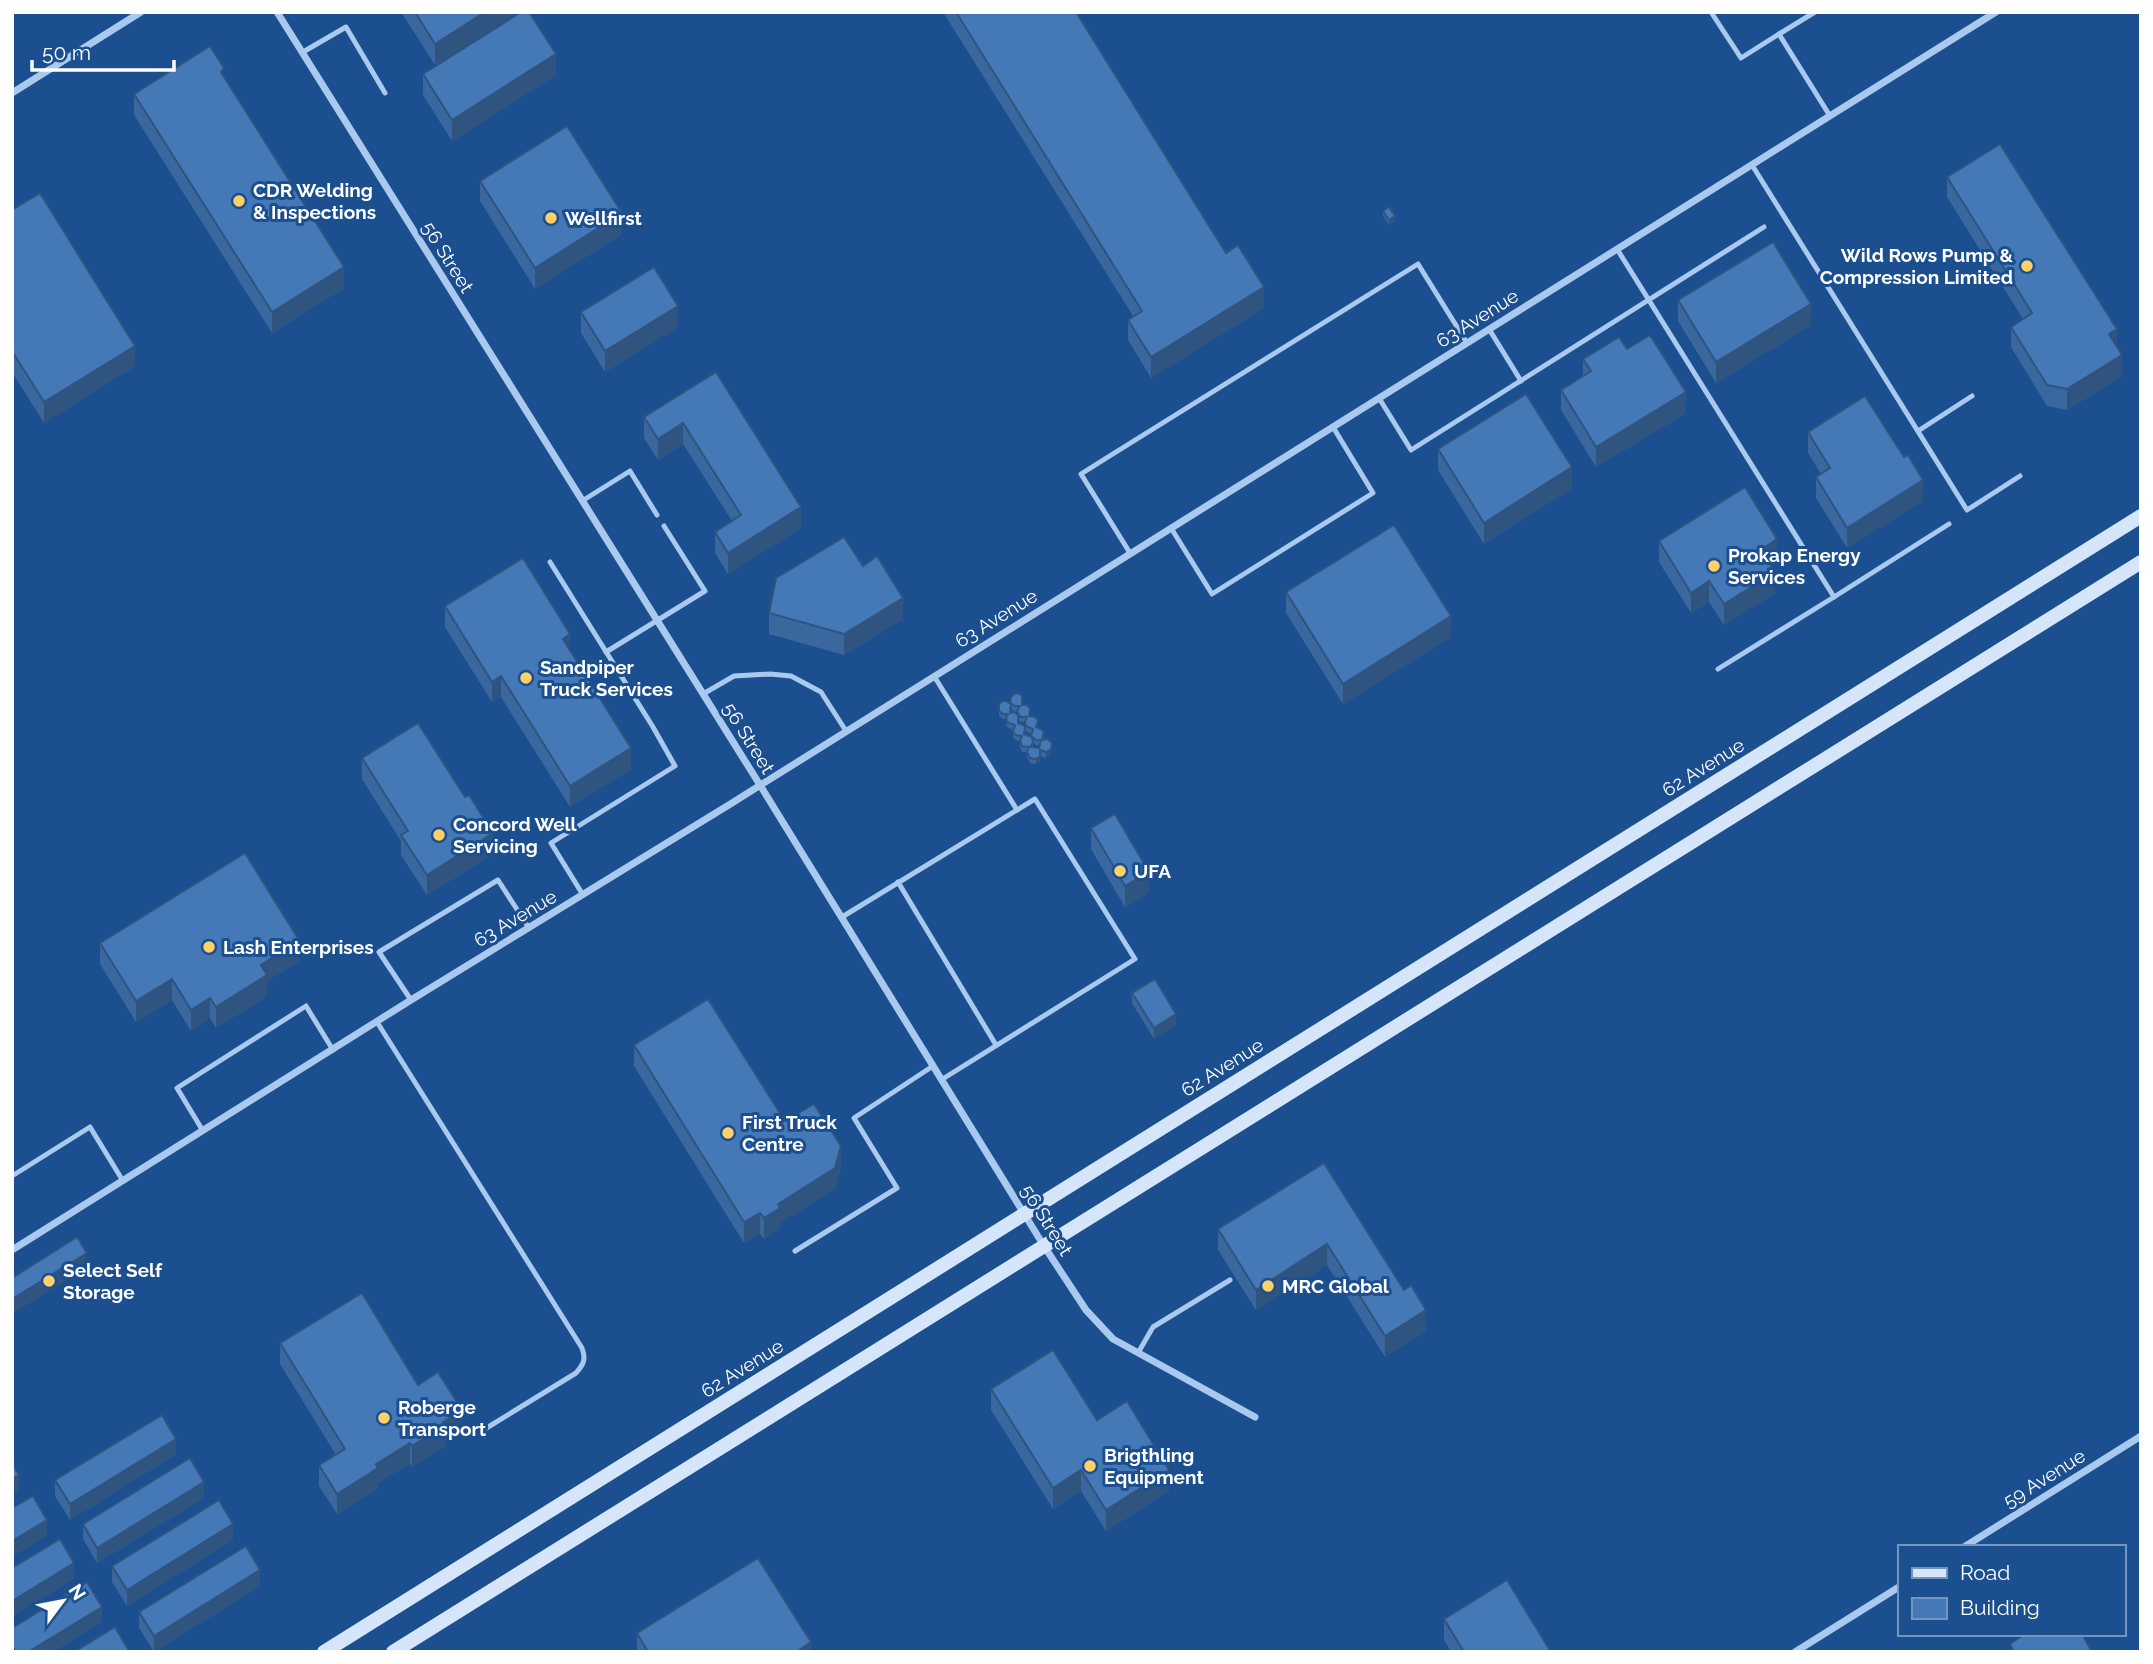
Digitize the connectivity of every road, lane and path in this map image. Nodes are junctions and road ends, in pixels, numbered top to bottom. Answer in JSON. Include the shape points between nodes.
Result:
{"nodes":[{"id":1,"x":141,"y":12,"type":"edge"},
{"id":2,"x":277,"y":12,"type":"edge"},
{"id":3,"x":1711,"y":12,"type":"edge"},
{"id":4,"x":1815,"y":12,"type":"edge"},
{"id":5,"x":1996,"y":12,"type":"edge"},
{"id":6,"x":1779,"y":34,"type":"junction"},
{"id":7,"x":303,"y":52,"type":"junction"},
{"id":8,"x":12,"y":93,"type":"edge"},
{"id":9,"x":385,"y":93,"type":"dead end"},
{"id":10,"x":1830,"y":116,"type":"junction"},
{"id":11,"x":1752,"y":165,"type":"junction"},
{"id":12,"x":1764,"y":227,"type":"dead end"},
{"id":13,"x":1617,"y":249,"type":"junction"},
{"id":14,"x":1648,"y":300,"type":"junction"},
{"id":15,"x":1489,"y":330,"type":"junction"},
{"id":16,"x":1467,"y":343,"type":"junction"},
{"id":17,"x":1521,"y":381,"type":"junction"},
{"id":18,"x":1972,"y":397,"type":"dead end"},
{"id":19,"x":1379,"y":398,"type":"junction"},
{"id":20,"x":1332,"y":427,"type":"junction"},
{"id":21,"x":1918,"y":431,"type":"junction"},
{"id":22,"x":2021,"y":475,"type":"dead end"},
{"id":23,"x":582,"y":501,"type":"junction"},
{"id":24,"x":657,"y":515,"type":"dead end"},
{"id":25,"x":2141,"y":516,"type":"edge"},
{"id":26,"x":1949,"y":524,"type":"dead end"},
{"id":27,"x":664,"y":526,"type":"dead end"},
{"id":28,"x":1171,"y":528,"type":"junction"},
{"id":29,"x":1130,"y":554,"type":"junction"},
{"id":30,"x":550,"y":562,"type":"dead end"},
{"id":31,"x":2141,"y":562,"type":"edge"},
{"id":32,"x":1834,"y":597,"type":"junction"},
{"id":33,"x":657,"y":621,"type":"junction"},
{"id":34,"x":606,"y":652,"type":"junction"},
{"id":35,"x":1718,"y":669,"type":"dead end"},
{"id":36,"x":934,"y":676,"type":"junction"},
{"id":37,"x":703,"y":694,"type":"junction"},
{"id":38,"x":846,"y":731,"type":"junction"},
{"id":39,"x":760,"y":785,"type":"junction"},
{"id":40,"x":1017,"y":810,"type":"junction"},
{"id":41,"x":898,"y":883,"type":"junction"},
{"id":42,"x":583,"y":895,"type":"junction"},
{"id":43,"x":842,"y":917,"type":"junction"},
{"id":44,"x":528,"y":928,"type":"junction"},
{"id":45,"x":411,"y":1000,"type":"junction"},
{"id":46,"x":377,"y":1022,"type":"junction"},
{"id":47,"x":996,"y":1045,"type":"junction"},
{"id":48,"x":333,"y":1049,"type":"junction"},
{"id":49,"x":933,"y":1066,"type":"junction"},
{"id":50,"x":941,"y":1080,"type":"junction"},
{"id":51,"x":203,"y":1131,"type":"junction"},
{"id":52,"x":12,"y":1176,"type":"edge"},
{"id":53,"x":123,"y":1181,"type":"junction"},
{"id":54,"x":1024,"y":1214,"type":"junction"},
{"id":55,"x":1044,"y":1246,"type":"junction"},
{"id":56,"x":12,"y":1250,"type":"edge"},
{"id":57,"x":796,"y":1251,"type":"dead end"},
{"id":58,"x":1230,"y":1280,"type":"dead end"},
{"id":59,"x":1138,"y":1353,"type":"junction"},
{"id":60,"x":1255,"y":1417,"type":"dead end"},
{"id":61,"x":480,"y":1432,"type":"dead end"},
{"id":62,"x":2141,"y":1436,"type":"edge"},
{"id":63,"x":1967,"y":1545,"type":"edge"},
{"id":64,"x":1898,"y":1588,"type":"edge"},
{"id":65,"x":324,"y":1652,"type":"edge"},
{"id":66,"x":393,"y":1652,"type":"edge"},
{"id":67,"x":1795,"y":1652,"type":"edge"}],
"edges":[{"from":1,"to":8,"type":"street"},
{"from":2,"to":7,"type":"street","name":"56 Street"},
{"from":3,"to":6,"type":"lane","via":[[1741,58]]},
{"from":4,"to":6,"type":"lane"},
{"from":5,"to":10,"type":"street","name":"63 Avenue"},
{"from":6,"to":10,"type":"lane"},
{"from":7,"to":9,"type":"lane","via":[[346,27]]},
{"from":7,"to":23,"type":"street","name":"56 Street"},
{"from":10,"to":11,"type":"street","name":"63 Avenue"},
{"from":11,"to":13,"type":"street","name":"63 Avenue"},
{"from":11,"to":21,"type":"lane"},
{"from":12,"to":14,"type":"lane"},
{"from":13,"to":14,"type":"lane"},
{"from":13,"to":15,"type":"street","name":"63 Avenue"},
{"from":14,"to":17,"type":"lane"},
{"from":14,"to":32,"type":"lane"},
{"from":15,"to":16,"type":"street","name":"63 Avenue"},
{"from":15,"to":17,"type":"lane"},
{"from":16,"to":19,"type":"street","name":"63 Avenue"},
{"from":16,"to":29,"type":"lane","via":[[1419,264],[1081,474]]},
{"from":17,"to":19,"type":"lane","via":[[1411,450]]},
{"from":18,"to":21,"type":"lane"},
{"from":19,"to":20,"type":"street","name":"63 Avenue"},
{"from":20,"to":28,"type":"street","name":"63 Avenue"},
{"from":20,"to":28,"type":"lane","via":[[1373,493],[1231,583],[1212,594]]},
{"from":21,"to":22,"type":"lane","via":[[1967,510]]},
{"from":23,"to":24,"type":"lane","via":[[630,471]]},
{"from":23,"to":33,"type":"street","name":"56 Street"},
{"from":25,"to":54,"type":"main road","name":"62 Avenue"},
{"from":26,"to":32,"type":"lane"},
{"from":27,"to":33,"type":"lane","via":[[705,591]]},
{"from":28,"to":29,"type":"street","name":"63 Avenue"},
{"from":29,"to":36,"type":"street","name":"63 Avenue"},
{"from":30,"to":34,"type":"lane"},
{"from":31,"to":55,"type":"main road"},
{"from":32,"to":35,"type":"lane"},
{"from":33,"to":34,"type":"lane"},
{"from":33,"to":37,"type":"street","name":"56 Street"},
{"from":34,"to":42,"type":"lane","via":[[675,766],[551,843]]},
{"from":36,"to":38,"type":"street","name":"63 Avenue"},
{"from":36,"to":40,"type":"lane"},
{"from":37,"to":38,"type":"lane","via":[[734,676],[791,676],[821,692]]},
{"from":37,"to":39,"type":"street","name":"56 Street"},
{"from":38,"to":39,"type":"street","name":"63 Avenue"},
{"from":39,"to":42,"type":"street","name":"63 Avenue"},
{"from":39,"to":43,"type":"street","name":"56 Street"},
{"from":40,"to":41,"type":"lane"},
{"from":40,"to":47,"type":"lane","via":[[1035,799],[1135,959]]},
{"from":41,"to":43,"type":"lane"},
{"from":41,"to":47,"type":"lane"},
{"from":42,"to":44,"type":"street","name":"63 Avenue"},
{"from":43,"to":49,"type":"street","name":"56 Street"},
{"from":44,"to":45,"type":"street","name":"63 Avenue"},
{"from":44,"to":45,"type":"lane","via":[[498,880],[379,952]]},
{"from":45,"to":46,"type":"street","name":"63 Avenue"},
{"from":46,"to":48,"type":"street","name":"63 Avenue"},
{"from":46,"to":61,"type":"lane","via":[[584,1355],[576,1373]]},
{"from":47,"to":50,"type":"lane"},
{"from":48,"to":51,"type":"street","name":"63 Avenue"},
{"from":48,"to":51,"type":"lane","via":[[306,1006],[177,1088]]},
{"from":49,"to":50,"type":"street","name":"56 Street"},
{"from":49,"to":57,"type":"lane","via":[[854,1118],[897,1188]]},
{"from":50,"to":54,"type":"street","name":"56 Street"},
{"from":51,"to":53,"type":"street","name":"63 Avenue"},
{"from":52,"to":53,"type":"lane","via":[[90,1127]]},
{"from":53,"to":56,"type":"street","name":"63 Avenue"},
{"from":54,"to":55,"type":"street","name":"56 Street"},
{"from":54,"to":65,"type":"main road","name":"62 Avenue"},
{"from":55,"to":59,"type":"street","name":"56 Street","via":[[1086,1310],[1113,1339]]},
{"from":55,"to":66,"type":"main road"},
{"from":58,"to":59,"type":"lane","via":[[1153,1327]]},
{"from":59,"to":60,"type":"street","name":"56 Street"},
{"from":62,"to":63,"type":"street","name":"59 Avenue"},
{"from":64,"to":67,"type":"street"}]}
